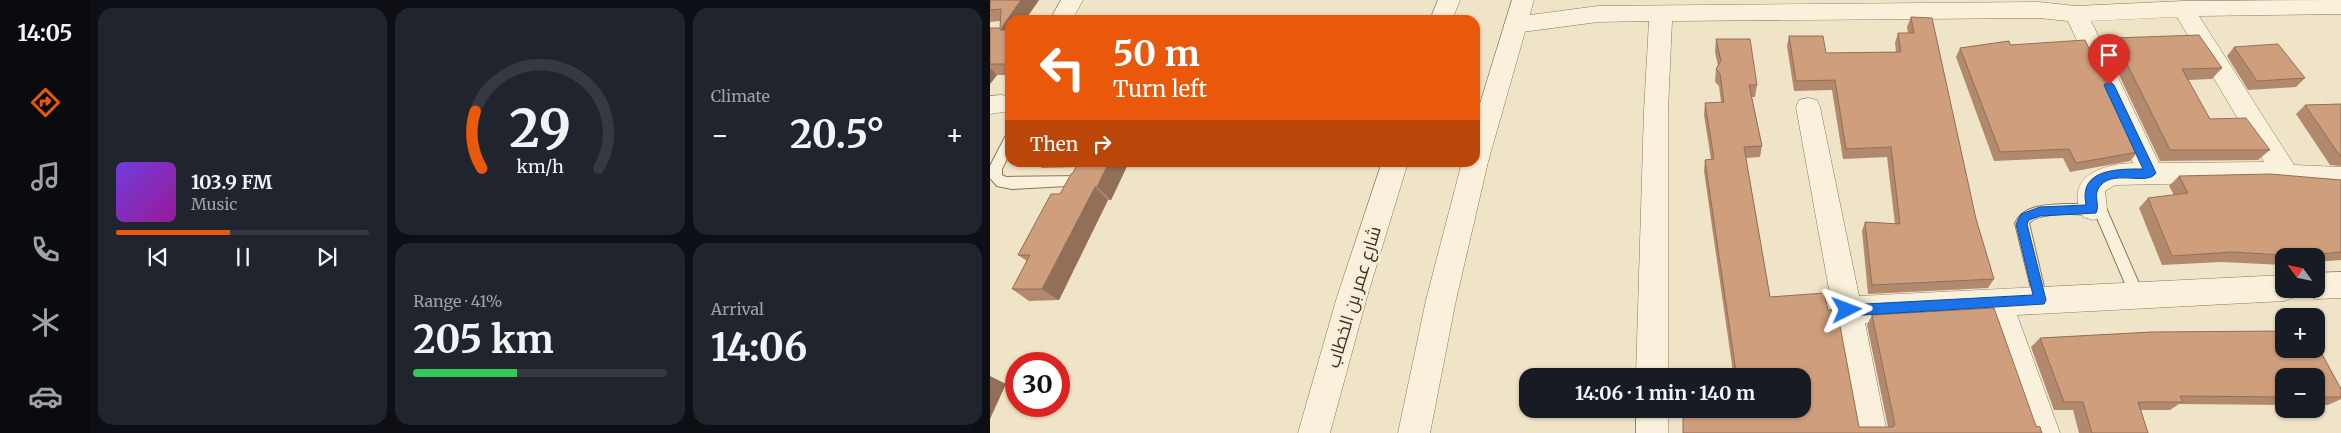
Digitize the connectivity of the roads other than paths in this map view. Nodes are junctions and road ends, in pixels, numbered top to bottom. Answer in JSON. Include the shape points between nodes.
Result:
{"nodes":[{"id":1,"x":1072,"y":0,"type":"edge"},
{"id":2,"x":1449,"y":0,"type":"edge"},
{"id":3,"x":1523,"y":0,"type":"edge"},
{"id":4,"x":2037,"y":5,"type":"edge"},
{"id":5,"x":1700,"y":7,"type":"edge"},
{"id":6,"x":2341,"y":7,"type":"edge"},
{"id":7,"x":2183,"y":8,"type":"junction"},
{"id":8,"x":1660,"y":14,"type":"junction"},
{"id":9,"x":2076,"y":14,"type":"junction"},
{"id":10,"x":1064,"y":15,"type":"edge"},
{"id":11,"x":1443,"y":15,"type":"edge"},
{"id":12,"x":1515,"y":25,"type":"junction"},
{"id":13,"x":1808,"y":107,"type":"dead end"},
{"id":14,"x":1483,"y":108,"type":"edge"},
{"id":15,"x":1480,"y":127,"type":"edge"},
{"id":16,"x":1005,"y":150,"type":"edge"},
{"id":17,"x":1393,"y":167,"type":"edge"},
{"id":18,"x":1473,"y":167,"type":"edge"},
{"id":19,"x":2151,"y":173,"type":"junction"},
{"id":20,"x":2286,"y":175,"type":"junction"},
{"id":21,"x":2341,"y":178,"type":"edge"},
{"id":22,"x":1081,"y":181,"type":"edge"},
{"id":23,"x":2092,"y":209,"type":"junction"},
{"id":24,"x":2275,"y":288,"type":"edge"},
{"id":25,"x":2137,"y":296,"type":"junction"},
{"id":26,"x":2040,"y":300,"type":"junction"},
{"id":27,"x":1998,"y":303,"type":"junction"},
{"id":28,"x":1847,"y":310,"type":"junction"},
{"id":29,"x":1652,"y":368,"type":"edge"},
{"id":30,"x":1652,"y":418,"type":"edge"},
{"id":31,"x":1314,"y":433,"type":"edge"},
{"id":32,"x":1414,"y":433,"type":"edge"},
{"id":33,"x":1652,"y":433,"type":"edge"},
{"id":34,"x":1871,"y":433,"type":"edge"},
{"id":35,"x":2044,"y":433,"type":"edge"}],
"edges":[{"from":1,"to":10,"type":"street"},
{"from":2,"to":11,"type":"street"},
{"from":3,"to":12,"type":"street"},
{"from":4,"to":5,"type":"street"},
{"from":4,"to":9,"type":"street"},
{"from":5,"to":8,"type":"street"},
{"from":6,"to":7,"type":"street"},
{"from":7,"to":9,"type":"street"},
{"from":7,"to":20,"type":"street"},
{"from":8,"to":12,"type":"street","via":[[1598,14]]},
{"from":8,"to":29,"type":"street"},
{"from":9,"to":19,"type":"street"},
{"from":12,"to":14,"type":"street"},
{"from":13,"to":28,"type":"street"},
{"from":14,"to":15,"type":"street"},
{"from":16,"to":22,"type":"lane","via":[[995,169],[1002,182]]},
{"from":17,"to":31,"type":"street","name":"شارع عمر بن الخطاب"},
{"from":18,"to":32,"type":"street"},
{"from":19,"to":20,"type":"street","via":[[2259,172]]},
{"from":19,"to":23,"type":"street","via":[[2113,174],[2101,178],[2093,186],[2090,197]]},
{"from":20,"to":21,"type":"street"},
{"from":23,"to":25,"type":"lane","via":[[2104,217]]},
{"from":23,"to":26,"type":"lane","via":[[2040,211],[2025,217],[2022,224]]},
{"from":24,"to":25,"type":"street"},
{"from":25,"to":26,"type":"street"},
{"from":26,"to":27,"type":"street"},
{"from":27,"to":28,"type":"street"},
{"from":27,"to":35,"type":"street"},
{"from":28,"to":34,"type":"street"},
{"from":30,"to":33,"type":"street"}]}
